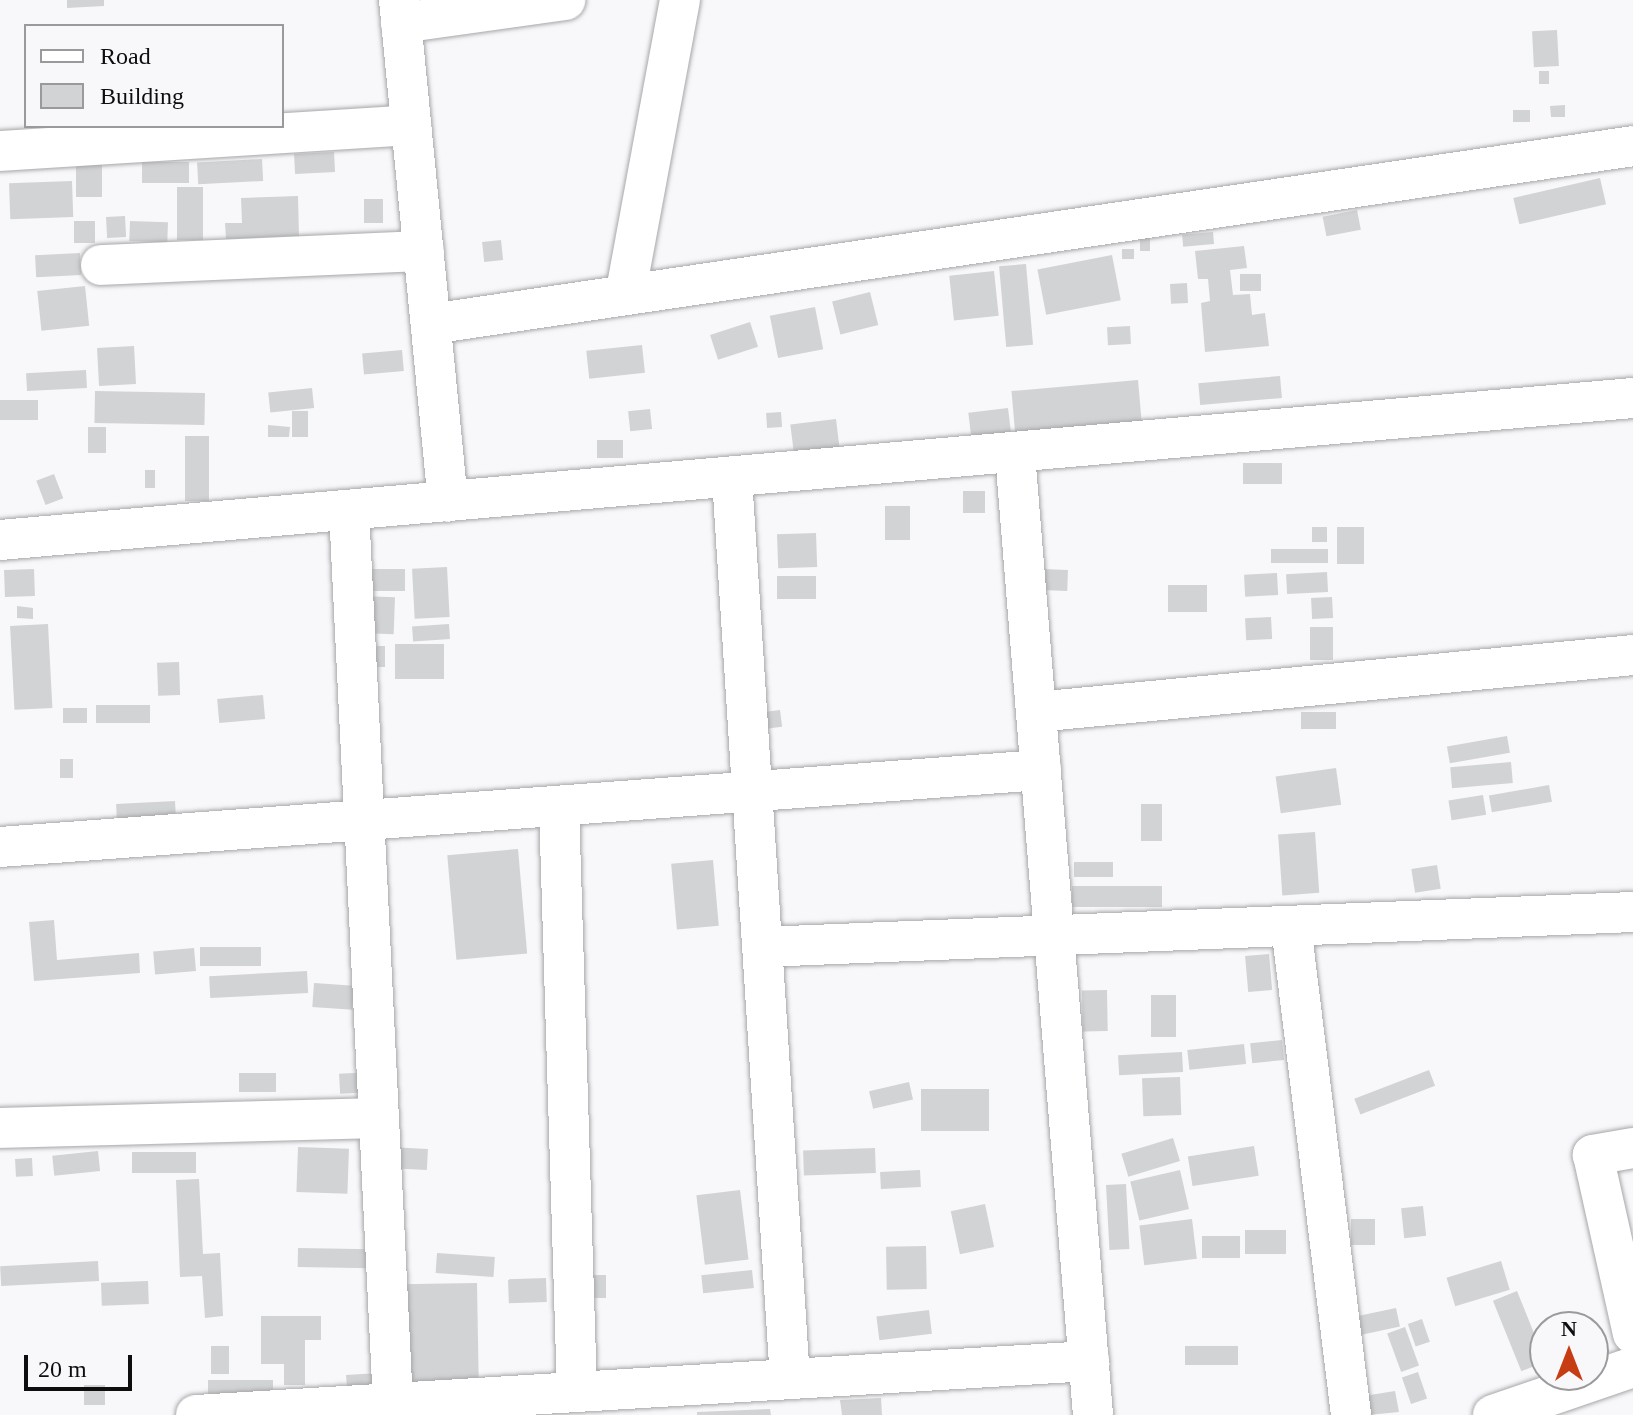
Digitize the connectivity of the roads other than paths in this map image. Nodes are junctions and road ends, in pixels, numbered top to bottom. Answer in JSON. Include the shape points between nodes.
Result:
{"nodes":[{"id":1,"x":565,"y":0,"type":"edge"},
{"id":2,"x":680,"y":0,"type":"edge"},
{"id":3,"x":400,"y":12,"type":"edge"},
{"id":4,"x":411,"y":125,"type":"junction"},
{"id":5,"x":1633,"y":146,"type":"edge"},
{"id":6,"x":0,"y":151,"type":"edge"},
{"id":7,"x":424,"y":251,"type":"junction"},
{"id":8,"x":101,"y":265,"type":"dead end"},
{"id":9,"x":626,"y":291,"type":"junction"},
{"id":10,"x":431,"y":324,"type":"junction"},
{"id":11,"x":1633,"y":398,"type":"edge"},
{"id":12,"x":1015,"y":454,"type":"junction"},
{"id":13,"x":732,"y":478,"type":"junction"},
{"id":14,"x":448,"y":502,"type":"junction"},
{"id":15,"x":349,"y":510,"type":"junction"},
{"id":16,"x":0,"y":540,"type":"edge"},
{"id":17,"x":1633,"y":655,"type":"edge"},
{"id":18,"x":1036,"y":712,"type":"junction"},
{"id":19,"x":1041,"y":770,"type":"junction"},
{"id":20,"x":752,"y":792,"type":"junction"},
{"id":21,"x":559,"y":806,"type":"junction"},
{"id":22,"x":365,"y":820,"type":"junction"},
{"id":23,"x":0,"y":847,"type":"edge"},
{"id":24,"x":1633,"y":912,"type":"edge"},
{"id":25,"x":1291,"y":926,"type":"junction"},
{"id":26,"x":1054,"y":935,"type":"junction"},
{"id":27,"x":762,"y":947,"type":"junction"},
{"id":28,"x":379,"y":1118,"type":"junction"},
{"id":29,"x":0,"y":1128,"type":"edge"},
{"id":30,"x":1633,"y":1148,"type":"edge"},
{"id":31,"x":1633,"y":1334,"type":"edge"},
{"id":32,"x":1089,"y":1361,"type":"junction"},
{"id":33,"x":1633,"y":1367,"type":"edge"},
{"id":34,"x":790,"y":1379,"type":"junction"},
{"id":35,"x":577,"y":1392,"type":"junction"},
{"id":36,"x":393,"y":1403,"type":"junction"},
{"id":37,"x":199,"y":1415,"type":"edge"},
{"id":38,"x":1093,"y":1415,"type":"edge"},
{"id":39,"x":1351,"y":1415,"type":"edge"},
{"id":40,"x":1493,"y":1415,"type":"edge"}],
"edges":[{"from":1,"to":3,"type":"street"},
{"from":2,"to":9,"type":"street"},
{"from":3,"to":4,"type":"street"},
{"from":4,"to":6,"type":"street"},
{"from":4,"to":7,"type":"street"},
{"from":5,"to":9,"type":"street"},
{"from":7,"to":8,"type":"street"},
{"from":7,"to":10,"type":"street"},
{"from":9,"to":10,"type":"street"},
{"from":10,"to":14,"type":"street"},
{"from":11,"to":12,"type":"street"},
{"from":12,"to":13,"type":"street"},
{"from":12,"to":18,"type":"street"},
{"from":13,"to":14,"type":"street"},
{"from":13,"to":20,"type":"street"},
{"from":14,"to":15,"type":"street"},
{"from":15,"to":16,"type":"street"},
{"from":15,"to":22,"type":"street"},
{"from":17,"to":18,"type":"street"},
{"from":18,"to":19,"type":"street"},
{"from":19,"to":20,"type":"street"},
{"from":19,"to":26,"type":"street"},
{"from":20,"to":21,"type":"street"},
{"from":20,"to":27,"type":"street"},
{"from":21,"to":22,"type":"street"},
{"from":21,"to":35,"type":"street"},
{"from":22,"to":23,"type":"street"},
{"from":22,"to":28,"type":"street"},
{"from":24,"to":25,"type":"street"},
{"from":25,"to":26,"type":"street"},
{"from":25,"to":39,"type":"street"},
{"from":26,"to":27,"type":"street"},
{"from":26,"to":32,"type":"street"},
{"from":27,"to":34,"type":"street"},
{"from":28,"to":29,"type":"street"},
{"from":28,"to":36,"type":"street"},
{"from":30,"to":31,"type":"street","via":[[1593,1155]]},
{"from":32,"to":34,"type":"street"},
{"from":32,"to":38,"type":"street"},
{"from":33,"to":40,"type":"street"},
{"from":34,"to":35,"type":"street"},
{"from":35,"to":36,"type":"street"},
{"from":36,"to":37,"type":"street"}]}
